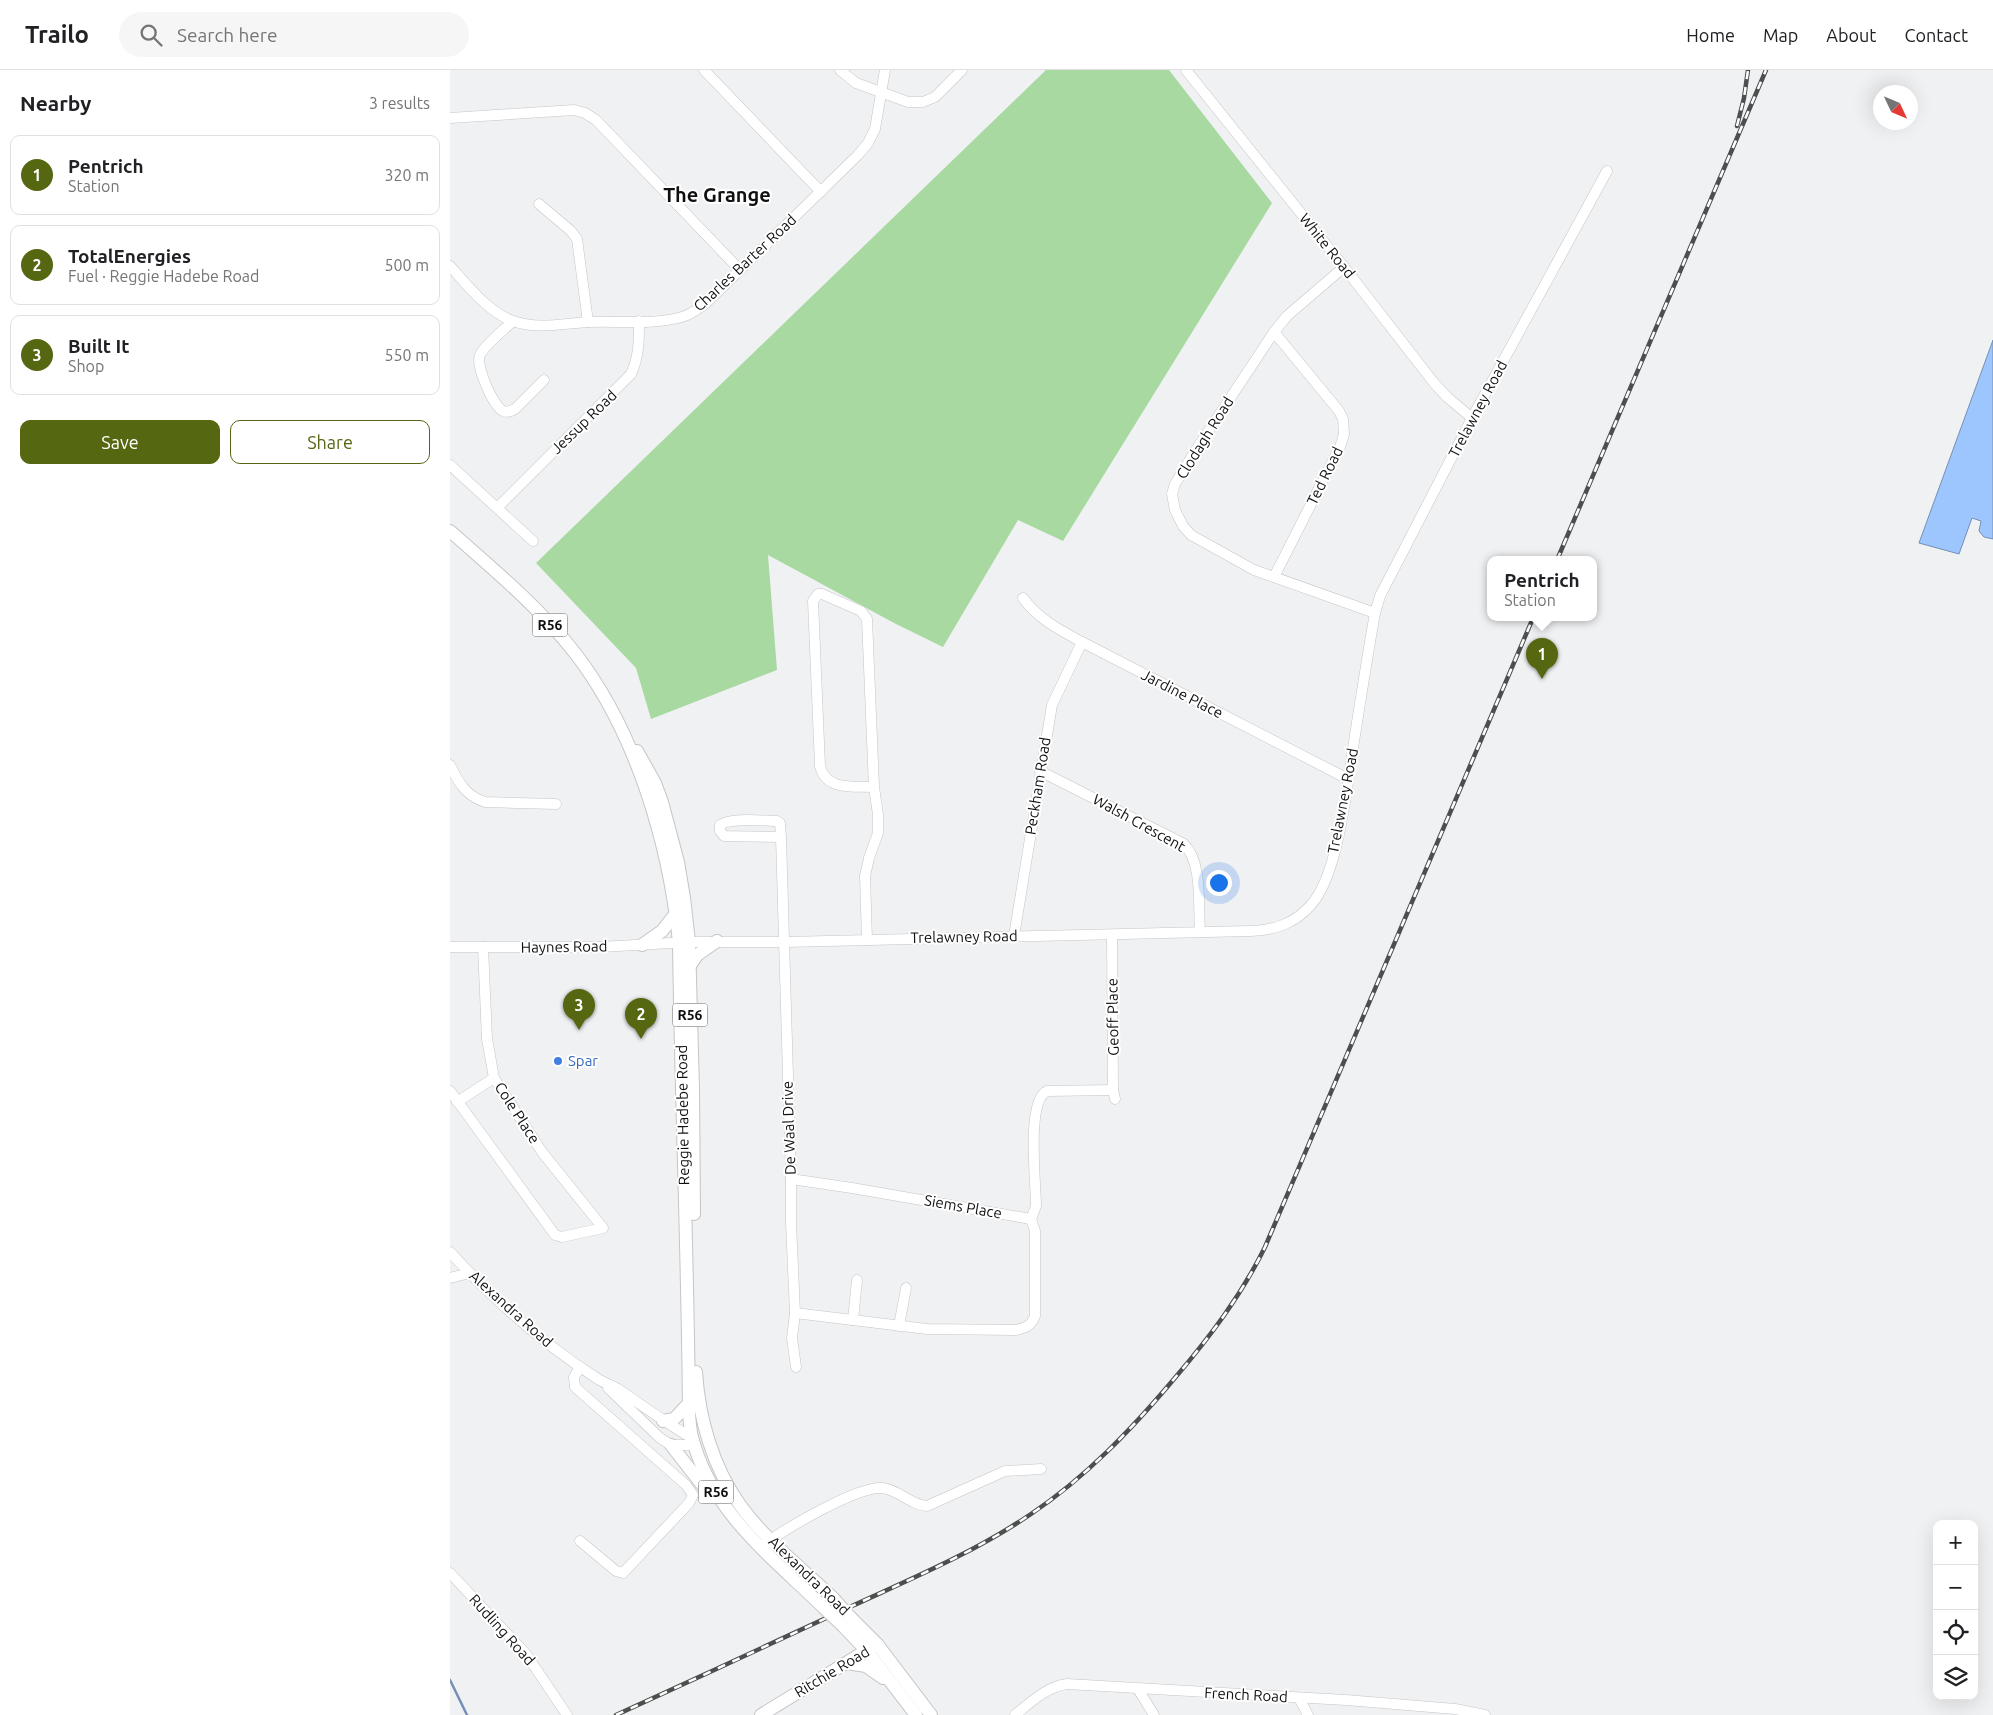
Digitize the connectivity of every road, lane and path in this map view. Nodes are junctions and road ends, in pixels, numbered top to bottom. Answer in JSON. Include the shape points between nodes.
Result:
{"nodes":[{"id":1,"x":704,"y":70,"type":"edge"},
{"id":2,"x":840,"y":70,"type":"edge"},
{"id":3,"x":885,"y":70,"type":"edge"},
{"id":4,"x":962,"y":70,"type":"edge"},
{"id":5,"x":1186,"y":70,"type":"edge"},
{"id":6,"x":881,"y":91,"type":"junction"},
{"id":7,"x":450,"y":118,"type":"edge"},
{"id":8,"x":1607,"y":171,"type":"dead end"},
{"id":9,"x":821,"y":192,"type":"junction"},
{"id":10,"x":539,"y":204,"type":"dead end"},
{"id":11,"x":450,"y":266,"type":"edge"},
{"id":12,"x":1344,"y":267,"type":"junction"},
{"id":13,"x":740,"y":270,"type":"junction"},
{"id":14,"x":513,"y":321,"type":"junction"},
{"id":15,"x":639,"y":321,"type":"junction"},
{"id":16,"x":588,"y":322,"type":"junction"},
{"id":17,"x":1274,"y":332,"type":"junction"},
{"id":18,"x":544,"y":380,"type":"dead end"},
{"id":19,"x":1472,"y":418,"type":"junction"},
{"id":20,"x":450,"y":464,"type":"edge"},
{"id":21,"x":498,"y":507,"type":"junction"},
{"id":22,"x":450,"y":531,"type":"edge"},
{"id":23,"x":533,"y":540,"type":"dead end"},
{"id":24,"x":1274,"y":577,"type":"junction"},
{"id":25,"x":1023,"y":598,"type":"dead end"},
{"id":26,"x":1375,"y":613,"type":"junction"},
{"id":27,"x":1082,"y":642,"type":"junction"},
{"id":28,"x":627,"y":739,"type":"junction"},
{"id":29,"x":450,"y":765,"type":"edge"},
{"id":30,"x":1040,"y":770,"type":"junction"},
{"id":31,"x":1348,"y":779,"type":"junction"},
{"id":32,"x":874,"y":787,"type":"junction"},
{"id":33,"x":556,"y":804,"type":"dead end"},
{"id":34,"x":781,"y":837,"type":"junction"},
{"id":35,"x":676,"y":913,"type":"junction"},
{"id":36,"x":1200,"y":932,"type":"junction"},
{"id":37,"x":1112,"y":935,"type":"junction"},
{"id":38,"x":1014,"y":936,"type":"junction"},
{"id":39,"x":867,"y":940,"type":"junction"},
{"id":40,"x":717,"y":941,"type":"junction"},
{"id":41,"x":684,"y":942,"type":"junction"},
{"id":42,"x":785,"y":942,"type":"junction"},
{"id":43,"x":642,"y":945,"type":"junction"},
{"id":44,"x":450,"y":947,"type":"edge"},
{"id":45,"x":483,"y":947,"type":"junction"},
{"id":46,"x":689,"y":966,"type":"junction"},
{"id":47,"x":494,"y":1078,"type":"junction"},
{"id":48,"x":450,"y":1091,"type":"edge"},
{"id":49,"x":457,"y":1102,"type":"junction"},
{"id":50,"x":791,"y":1179,"type":"junction"},
{"id":51,"x":1031,"y":1219,"type":"junction"},
{"id":52,"x":450,"y":1252,"type":"edge"},
{"id":53,"x":470,"y":1274,"type":"junction"},
{"id":54,"x":450,"y":1278,"type":"edge"},
{"id":55,"x":857,"y":1280,"type":"dead end"},
{"id":56,"x":906,"y":1288,"type":"dead end"},
{"id":57,"x":795,"y":1313,"type":"junction"},
{"id":58,"x":853,"y":1320,"type":"junction"},
{"id":59,"x":899,"y":1326,"type":"junction"},
{"id":60,"x":580,"y":1367,"type":"junction"},
{"id":61,"x":796,"y":1367,"type":"dead end"},
{"id":62,"x":600,"y":1380,"type":"junction"},
{"id":63,"x":692,"y":1392,"type":"junction"},
{"id":64,"x":701,"y":1410,"type":"junction"},
{"id":65,"x":662,"y":1421,"type":"junction"},
{"id":66,"x":705,"y":1427,"type":"joint"},
{"id":67,"x":695,"y":1442,"type":"junction"},
{"id":68,"x":671,"y":1445,"type":"junction"},
{"id":69,"x":712,"y":1450,"type":"junction"},
{"id":70,"x":1041,"y":1469,"type":"dead end"},
{"id":71,"x":725,"y":1507,"type":"junction"},
{"id":72,"x":771,"y":1540,"type":"junction"},
{"id":73,"x":580,"y":1541,"type":"dead end"},
{"id":74,"x":760,"y":1548,"type":"junction"},
{"id":75,"x":450,"y":1573,"type":"edge"},
{"id":76,"x":828,"y":1603,"type":"junction"},
{"id":77,"x":872,"y":1648,"type":"junction"},
{"id":78,"x":847,"y":1663,"type":"junction"},
{"id":79,"x":891,"y":1683,"type":"junction"},
{"id":80,"x":1138,"y":1689,"type":"junction"},
{"id":81,"x":1299,"y":1698,"type":"junction"},
{"id":82,"x":1443,"y":1711,"type":"edge"},
{"id":83,"x":567,"y":1715,"type":"edge"},
{"id":84,"x":761,"y":1715,"type":"edge"},
{"id":85,"x":916,"y":1715,"type":"edge"},
{"id":86,"x":931,"y":1715,"type":"edge"},
{"id":87,"x":1015,"y":1715,"type":"edge"},
{"id":88,"x":1154,"y":1715,"type":"edge"},
{"id":89,"x":1308,"y":1715,"type":"edge"},
{"id":90,"x":1485,"y":1715,"type":"edge"}],
"edges":[{"from":1,"to":9,"type":"street"},
{"from":2,"to":6,"type":"street","via":[[856,83]]},
{"from":3,"to":6,"type":"street","name":"Charles Barter Road"},
{"from":4,"to":6,"type":"street","via":[[935,97],[924,102],[908,102]]},
{"from":5,"to":12,"type":"street","name":"White Road"},
{"from":6,"to":9,"type":"street","name":"Charles Barter Road","via":[[875,129],[868,142]]},
{"from":7,"to":13,"type":"street","via":[[574,110],[585,113],[596,120]]},
{"from":8,"to":19,"type":"street","name":"Trelawney Road"},
{"from":9,"to":13,"type":"street","name":"Charles Barter Road"},
{"from":10,"to":16,"type":"street","via":[[577,239]]},
{"from":11,"to":14,"type":"street","name":"Charles Barter Road","via":[[491,308]]},
{"from":12,"to":17,"type":"street","name":"Clodagh Road","via":[[1287,316]]},
{"from":12,"to":19,"type":"street","name":"White Road","via":[[1434,383]]},
{"from":13,"to":15,"type":"street","name":"Charles Barter Road","via":[[690,314]]},
{"from":14,"to":16,"type":"street","name":"Charles Barter Road","via":[[540,325]]},
{"from":14,"to":18,"type":"street","via":[[479,357],[478,365],[495,402],[504,411],[510,411]]},
{"from":15,"to":16,"type":"street","name":"Charles Barter Road"},
{"from":15,"to":21,"type":"street","name":"Jessup Road","via":[[637,362],[632,374]]},
{"from":17,"to":24,"type":"street","name":"Ted Road","via":[[1339,411],[1344,434]]},
{"from":17,"to":24,"type":"street","name":"Clodagh Road","via":[[1194,453],[1172,494],[1178,518],[1191,535],[1254,570]]},
{"from":19,"to":26,"type":"street","name":"Trelawney Road","via":[[1388,580]]},
{"from":20,"to":21,"type":"street"},
{"from":21,"to":23,"type":"street"},
{"from":22,"to":28,"type":"main road","name":"Reggie Hadebe Road","number":"R56","via":[[526,600],[575,652],[608,702]]},
{"from":24,"to":26,"type":"street","name":"Clodagh Road"},
{"from":25,"to":27,"type":"street","name":"Jardine Place","via":[[1041,617]]},
{"from":26,"to":31,"type":"street","name":"Trelawney Road"},
{"from":27,"to":30,"type":"street","name":"Peckham Road","via":[[1052,705]]},
{"from":27,"to":31,"type":"street","name":"Jardine Place"},
{"from":28,"to":35,"type":"main road","name":"Reggie Hadebe Road","number":"R56","via":[[656,824]]},
{"from":28,"to":41,"type":"main road","name":"Reggie Hadebe Road","number":"R56","via":[[655,783],[668,820],[682,882]]},
{"from":29,"to":33,"type":"street","via":[[463,788],[478,800]]},
{"from":30,"to":36,"type":"street","name":"Walsh Crescent","via":[[1190,850],[1197,868]]},
{"from":30,"to":38,"type":"street","name":"Peckham Road"},
{"from":31,"to":36,"type":"street","name":"Trelawney Road","via":[[1334,854],[1312,904],[1300,916],[1273,929]]},
{"from":32,"to":32,"type":"street","via":[[867,619],[861,611],[818,594],[813,602],[822,773],[833,784]]},
{"from":32,"to":39,"type":"street","via":[[878,833],[865,876]]},
{"from":34,"to":34,"type":"street","via":[[724,836],[720,825],[741,820],[777,821]]},
{"from":34,"to":42,"type":"street","name":"De Waal Drive"},
{"from":35,"to":41,"type":"main road","name":"Reggie Hadebe Road","number":"R56"},
{"from":35,"to":43,"type":"main road","via":[[662,932]]},
{"from":36,"to":37,"type":"street","name":"Trelawney Road"},
{"from":37,"to":38,"type":"street","name":"Trelawney Road"},
{"from":37,"to":51,"type":"street","name":"Geoff Place","via":[[1114,1094],[1047,1091],[1039,1097],[1034,1117],[1036,1206]]},
{"from":38,"to":39,"type":"street","name":"Trelawney Road"},
{"from":39,"to":42,"type":"street","name":"Trelawney Road"},
{"from":40,"to":41,"type":"street","name":"Trelawney Road"},
{"from":40,"to":42,"type":"street","name":"Trelawney Road"},
{"from":40,"to":46,"type":"main road","via":[[697,955]]},
{"from":41,"to":43,"type":"street","name":"Haynes Road"},
{"from":41,"to":46,"type":"main road","name":"Reggie Hadebe Road","number":"R56"},
{"from":41,"to":63,"type":"main road","name":"Reggie Hadebe Road","number":"R56"},
{"from":42,"to":50,"type":"street","name":"De Waal Drive"},
{"from":43,"to":45,"type":"street","name":"Haynes Road"},
{"from":44,"to":45,"type":"street","name":"Haynes Road"},
{"from":45,"to":47,"type":"street","name":"Cole Place","via":[[487,1039]]},
{"from":46,"to":63,"type":"main road","name":"Reggie Hadebe Road","number":"R56","via":[[694,1089]]},
{"from":47,"to":49,"type":"street"},
{"from":47,"to":49,"type":"street","name":"Cole Place","via":[[542,1152],[603,1228],[562,1237],[555,1235]]},
{"from":48,"to":49,"type":"street"},
{"from":50,"to":51,"type":"street","name":"Siems Place"},
{"from":50,"to":57,"type":"street","name":"De Waal Drive"},
{"from":51,"to":59,"type":"street","via":[[1035,1231],[1036,1269],[1035,1316],[1031,1324],[1016,1330],[927,1330]]},
{"from":52,"to":53,"type":"street","name":"Alexandra Road"},
{"from":53,"to":54,"type":"street"},
{"from":53,"to":60,"type":"street","name":"Alexandra Road","via":[[516,1317]]},
{"from":55,"to":58,"type":"street"},
{"from":56,"to":59,"type":"street"},
{"from":57,"to":58,"type":"street"},
{"from":57,"to":61,"type":"street","name":"De Waal Drive","via":[[792,1338]]},
{"from":58,"to":59,"type":"street"},
{"from":60,"to":62,"type":"street","name":"Alexandra Road"},
{"from":60,"to":73,"type":"street","via":[[574,1377],[575,1387],[686,1485],[693,1495],[623,1573],[616,1571]]},
{"from":62,"to":65,"type":"street","name":"Alexandra Road"},
{"from":62,"to":68,"type":"street","name":"Alexandra Road","via":[[655,1434]]},
{"from":63,"to":64,"type":"main road","name":"Reggie Hadebe Road","number":"R56"},
{"from":63,"to":65,"type":"main road","via":[[674,1419]]},
{"from":63,"to":67,"type":"main road","name":"Reggie Hadebe Road","number":"R56"},
{"from":64,"to":66,"type":"main road","name":"Reggie Hadebe Road","number":"R56"},
{"from":64,"to":67,"type":"main road","via":[[701,1435]]},
{"from":65,"to":67,"type":"street","name":"Alexandra Road"},
{"from":66,"to":69,"type":"main road","name":"Alexandra Road","number":"R56"},
{"from":67,"to":68,"type":"street"},
{"from":67,"to":69,"type":"main road"},
{"from":67,"to":71,"type":"main road","name":"Alexandra Road","number":"R56","via":[[707,1476]]},
{"from":68,"to":71,"type":"main road","via":[[706,1490]]},
{"from":69,"to":72,"type":"main road","name":"Alexandra Road","number":"R56","via":[[740,1505]]},
{"from":70,"to":72,"type":"street","via":[[1005,1471],[927,1506],[886,1489],[863,1492],[808,1517]]},
{"from":71,"to":74,"type":"main road","name":"Alexandra Road","number":"R56"},
{"from":72,"to":74,"type":"street"},
{"from":72,"to":76,"type":"main road","name":"Alexandra Road","number":"R56"},
{"from":74,"to":76,"type":"main road","name":"Alexandra Road","number":"R56"},
{"from":75,"to":83,"type":"street","name":"Rudling Road","via":[[526,1654]]},
{"from":76,"to":77,"type":"main road","name":"Alexandra Road","number":"R56","bridge":true},
{"from":77,"to":78,"type":"main road","name":"Ritchie Road"},
{"from":77,"to":79,"type":"main road","name":"Alexandra Road","number":"R56"},
{"from":77,"to":86,"type":"main road","name":"Alexandra Road","number":"R56"},
{"from":78,"to":79,"type":"main road","via":[[866,1666]]},
{"from":78,"to":84,"type":"main road","name":"Ritchie Road"},
{"from":79,"to":85,"type":"main road","name":"Alexandra Road","number":"R56"},
{"from":80,"to":81,"type":"street","name":"French Road"},
{"from":80,"to":87,"type":"street","name":"French Road","via":[[1057,1686]]},
{"from":80,"to":88,"type":"street"},
{"from":81,"to":82,"type":"street","name":"French Road"},
{"from":81,"to":89,"type":"street"},
{"from":82,"to":90,"type":"street","name":"French Road"}]}
